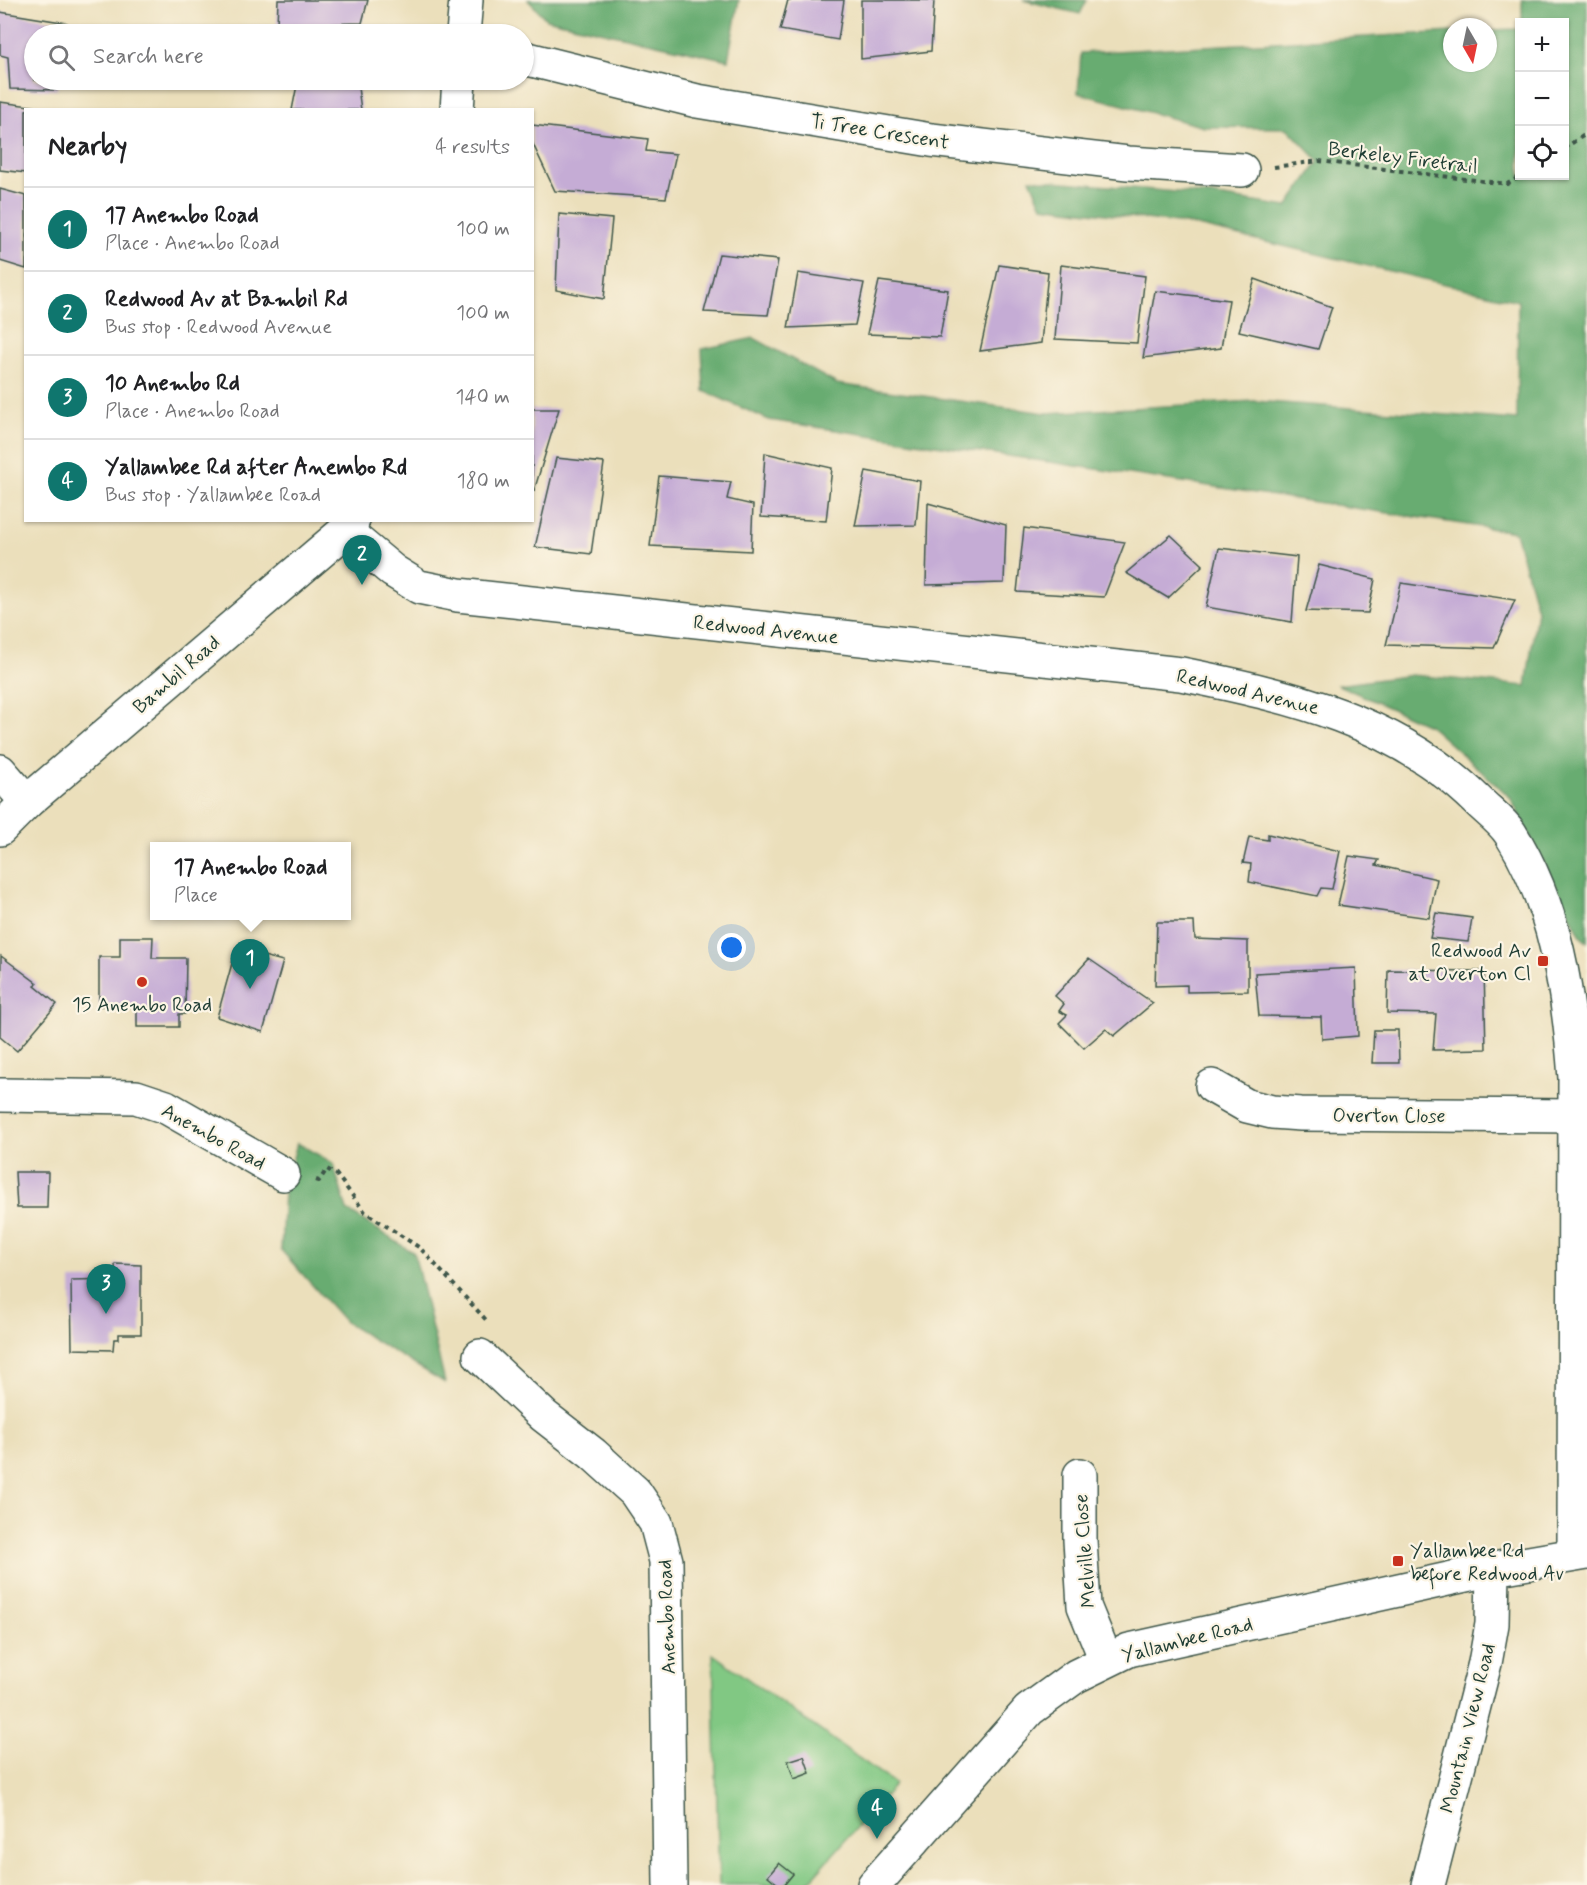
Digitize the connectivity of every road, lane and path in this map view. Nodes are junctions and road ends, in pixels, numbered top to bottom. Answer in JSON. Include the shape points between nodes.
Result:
{"nodes":[{"id":1,"x":466,"y":0,"type":"edge"},
{"id":2,"x":464,"y":24,"type":"edge"},
{"id":3,"x":534,"y":60,"type":"edge"},
{"id":4,"x":458,"y":90,"type":"edge"},
{"id":5,"x":457,"y":108,"type":"edge"},
{"id":6,"x":1587,"y":136,"type":"edge"},
{"id":7,"x":1569,"y":145,"type":"edge"},
{"id":8,"x":1242,"y":170,"type":"joint"},
{"id":9,"x":1515,"y":179,"type":"edge"},
{"id":10,"x":349,"y":526,"type":"edge"},
{"id":11,"x":0,"y":771,"type":"edge"},
{"id":12,"x":27,"y":802,"type":"junction"},
{"id":13,"x":0,"y":829,"type":"edge"},
{"id":14,"x":1581,"y":1079,"type":"edge"},
{"id":15,"x":1212,"y":1086,"type":"dead end"},
{"id":16,"x":0,"y":1095,"type":"edge"},
{"id":17,"x":1573,"y":1116,"type":"junction"},
{"id":18,"x":336,"y":1173,"type":"dead end"},
{"id":19,"x":283,"y":1174,"type":"dead end"},
{"id":20,"x":480,"y":1356,"type":"joint"},
{"id":21,"x":1080,"y":1475,"type":"dead end"},
{"id":22,"x":1580,"y":1554,"type":"edge"},
{"id":23,"x":1493,"y":1569,"type":"junction"},
{"id":24,"x":1106,"y":1660,"type":"junction"},
{"id":25,"x":670,"y":1885,"type":"edge"},
{"id":26,"x":873,"y":1885,"type":"edge"},
{"id":27,"x":1428,"y":1885,"type":"edge"}],
"edges":[{"from":1,"to":2,"type":"street"},
{"from":3,"to":8,"type":"street","name":"Ti Tree Crescent","via":[[697,101],[931,140],[1128,163]]},
{"from":4,"to":5,"type":"street"},
{"from":6,"to":7,"type":"path"},
{"from":8,"to":9,"type":"path","name":"Berkeley Firetrail","via":[[1319,161],[1507,184]]},
{"from":10,"to":12,"type":"street","name":"Bambil Road"},
{"from":10,"to":14,"type":"street","name":"Redwood Avenue","via":[[393,572],[419,586],[458,595],[1181,674],[1264,690],[1331,711],[1394,738],[1463,786],[1509,832],[1534,880],[1551,926]]},
{"from":11,"to":12,"type":"street"},
{"from":12,"to":13,"type":"street","name":"Bambil Road"},
{"from":14,"to":17,"type":"street","name":"Redwood Avenue"},
{"from":15,"to":17,"type":"street","name":"Overton Close","via":[[1247,1106],[1272,1112]]},
{"from":16,"to":19,"type":"street","name":"Anembo Road","via":[[136,1097],[166,1107]]},
{"from":17,"to":22,"type":"street","name":"Redwood Avenue"},
{"from":18,"to":20,"type":"path","via":[[365,1212],[420,1248],[497,1333]]},
{"from":20,"to":25,"type":"street","name":"Anembo Road","via":[[635,1492],[656,1522],[666,1560]]},
{"from":21,"to":24,"type":"street","name":"Melville Close","via":[[1084,1606]]},
{"from":22,"to":23,"type":"street","name":"Yallambee Road"},
{"from":23,"to":24,"type":"street","name":"Yallambee Road","via":[[1140,1648]]},
{"from":23,"to":27,"type":"street","name":"Mountain View Road","via":[[1492,1624],[1485,1663]]},
{"from":24,"to":26,"type":"street","name":"Yallambee Road","via":[[1029,1710]]}]}
